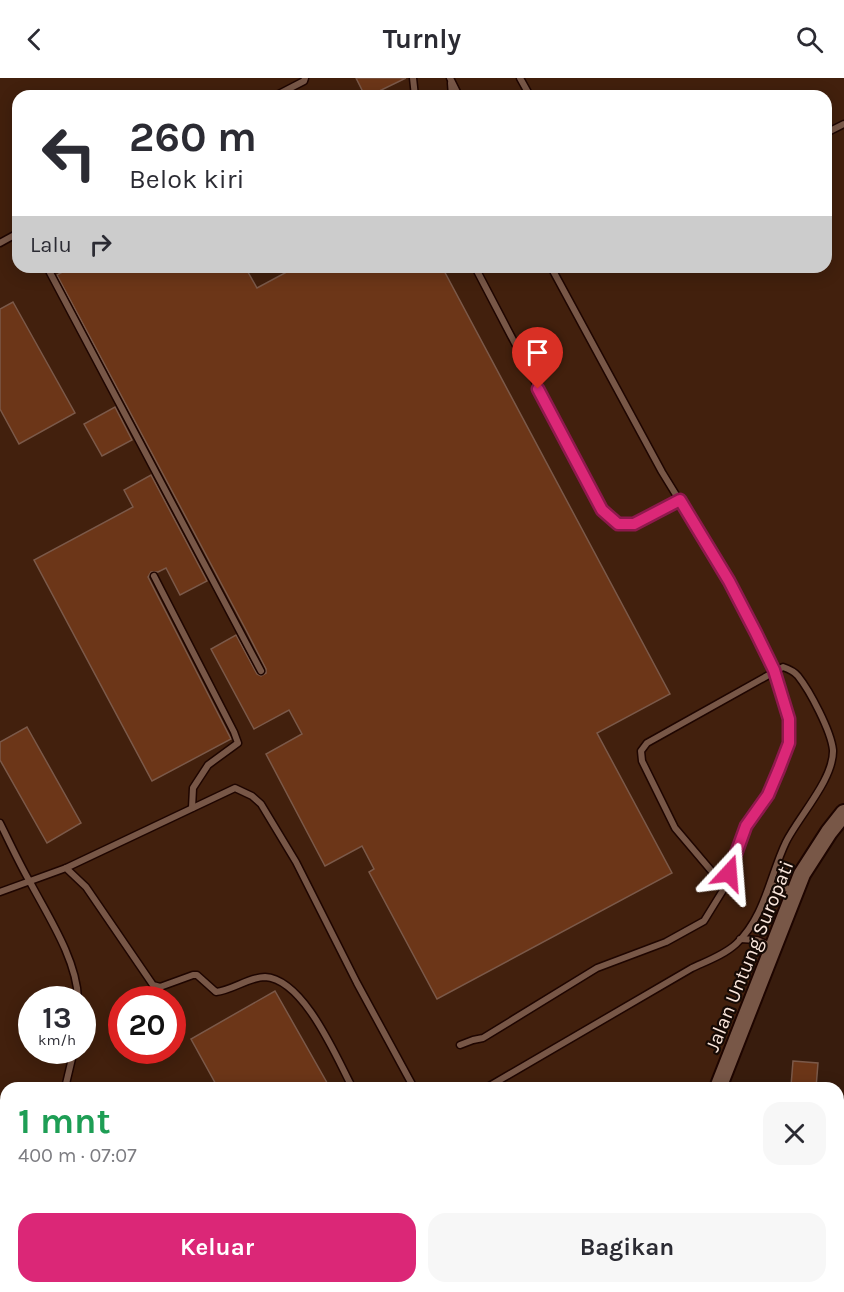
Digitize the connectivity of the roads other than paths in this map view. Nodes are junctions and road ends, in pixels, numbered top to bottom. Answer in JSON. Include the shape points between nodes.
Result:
{"nodes":[{"id":1,"x":305,"y":78,"type":"edge"},
{"id":2,"x":287,"y":90,"type":"edge"},
{"id":3,"x":50,"y":273,"type":"edge"},
{"id":4,"x":478,"y":273,"type":"edge"},
{"id":5,"x":554,"y":273,"type":"edge"},
{"id":6,"x":680,"y":500,"type":"junction"},
{"id":7,"x":154,"y":576,"type":"dead end"},
{"id":8,"x":774,"y":670,"type":"junction"},
{"id":9,"x":261,"y":671,"type":"dead end"},
{"id":10,"x":192,"y":807,"type":"junction"},
{"id":11,"x":844,"y":813,"type":"edge"},
{"id":12,"x":0,"y":824,"type":"edge"},
{"id":13,"x":66,"y":868,"type":"junction"},
{"id":14,"x":29,"y":881,"type":"junction"},
{"id":15,"x":771,"y":885,"type":"junction"},
{"id":16,"x":725,"y":886,"type":"junction"},
{"id":17,"x":795,"y":891,"type":"junction"},
{"id":18,"x":0,"y":892,"type":"edge"},
{"id":19,"x":740,"y":939,"type":"junction"},
{"id":20,"x":773,"y":946,"type":"junction"},
{"id":21,"x":77,"y":986,"type":"edge"},
{"id":22,"x":460,"y":1045,"type":"dead end"},
{"id":23,"x":71,"y":1064,"type":"edge"},
{"id":24,"x":66,"y":1082,"type":"edge"},
{"id":25,"x":349,"y":1082,"type":"edge"},
{"id":26,"x":411,"y":1082,"type":"edge"},
{"id":27,"x":496,"y":1082,"type":"edge"},
{"id":28,"x":720,"y":1082,"type":"edge"}],
"edges":[{"from":1,"to":2,"type":"lane"},
{"from":3,"to":9,"type":"lane"},
{"from":4,"to":6,"type":"lane","via":[[602,510],[618,524],[634,524]]},
{"from":5,"to":6,"type":"lane"},
{"from":6,"to":8,"type":"lane","via":[[729,581]]},
{"from":7,"to":10,"type":"lane","via":[[238,744],[208,765],[193,788]]},
{"from":8,"to":15,"type":"lane","via":[[783,667],[797,674],[826,725],[833,750],[830,771],[786,843]]},
{"from":8,"to":16,"type":"lane","via":[[789,719],[789,743],[768,795],[746,826]]},
{"from":8,"to":16,"type":"lane","via":[[647,743],[641,751],[642,761],[675,828]]},
{"from":10,"to":13,"type":"lane"},
{"from":10,"to":26,"type":"lane","via":[[235,788],[261,804],[296,862]]},
{"from":11,"to":17,"type":"main road","name":"Jalan Untung Suropati","via":[[802,874]]},
{"from":12,"to":14,"type":"lane"},
{"from":13,"to":14,"type":"lane"},
{"from":13,"to":25,"type":"lane","via":[[86,887],[153,985],[160,987],[197,975],[216,992],[263,977],[278,979],[318,1020]]},
{"from":14,"to":18,"type":"lane"},
{"from":14,"to":21,"type":"lane","via":[[50,918]]},
{"from":15,"to":17,"type":"lane"},
{"from":15,"to":19,"type":"lane"},
{"from":16,"to":22,"type":"lane","via":[[704,921],[666,942],[597,968],[483,1038]]},
{"from":17,"to":20,"type":"main road","name":"Jalan Untung Suropati"},
{"from":19,"to":20,"type":"lane"},
{"from":19,"to":27,"type":"lane","via":[[724,953],[654,989]]},
{"from":20,"to":28,"type":"main road","name":"Jalan Untung Suropati"},
{"from":23,"to":24,"type":"lane"}]}
